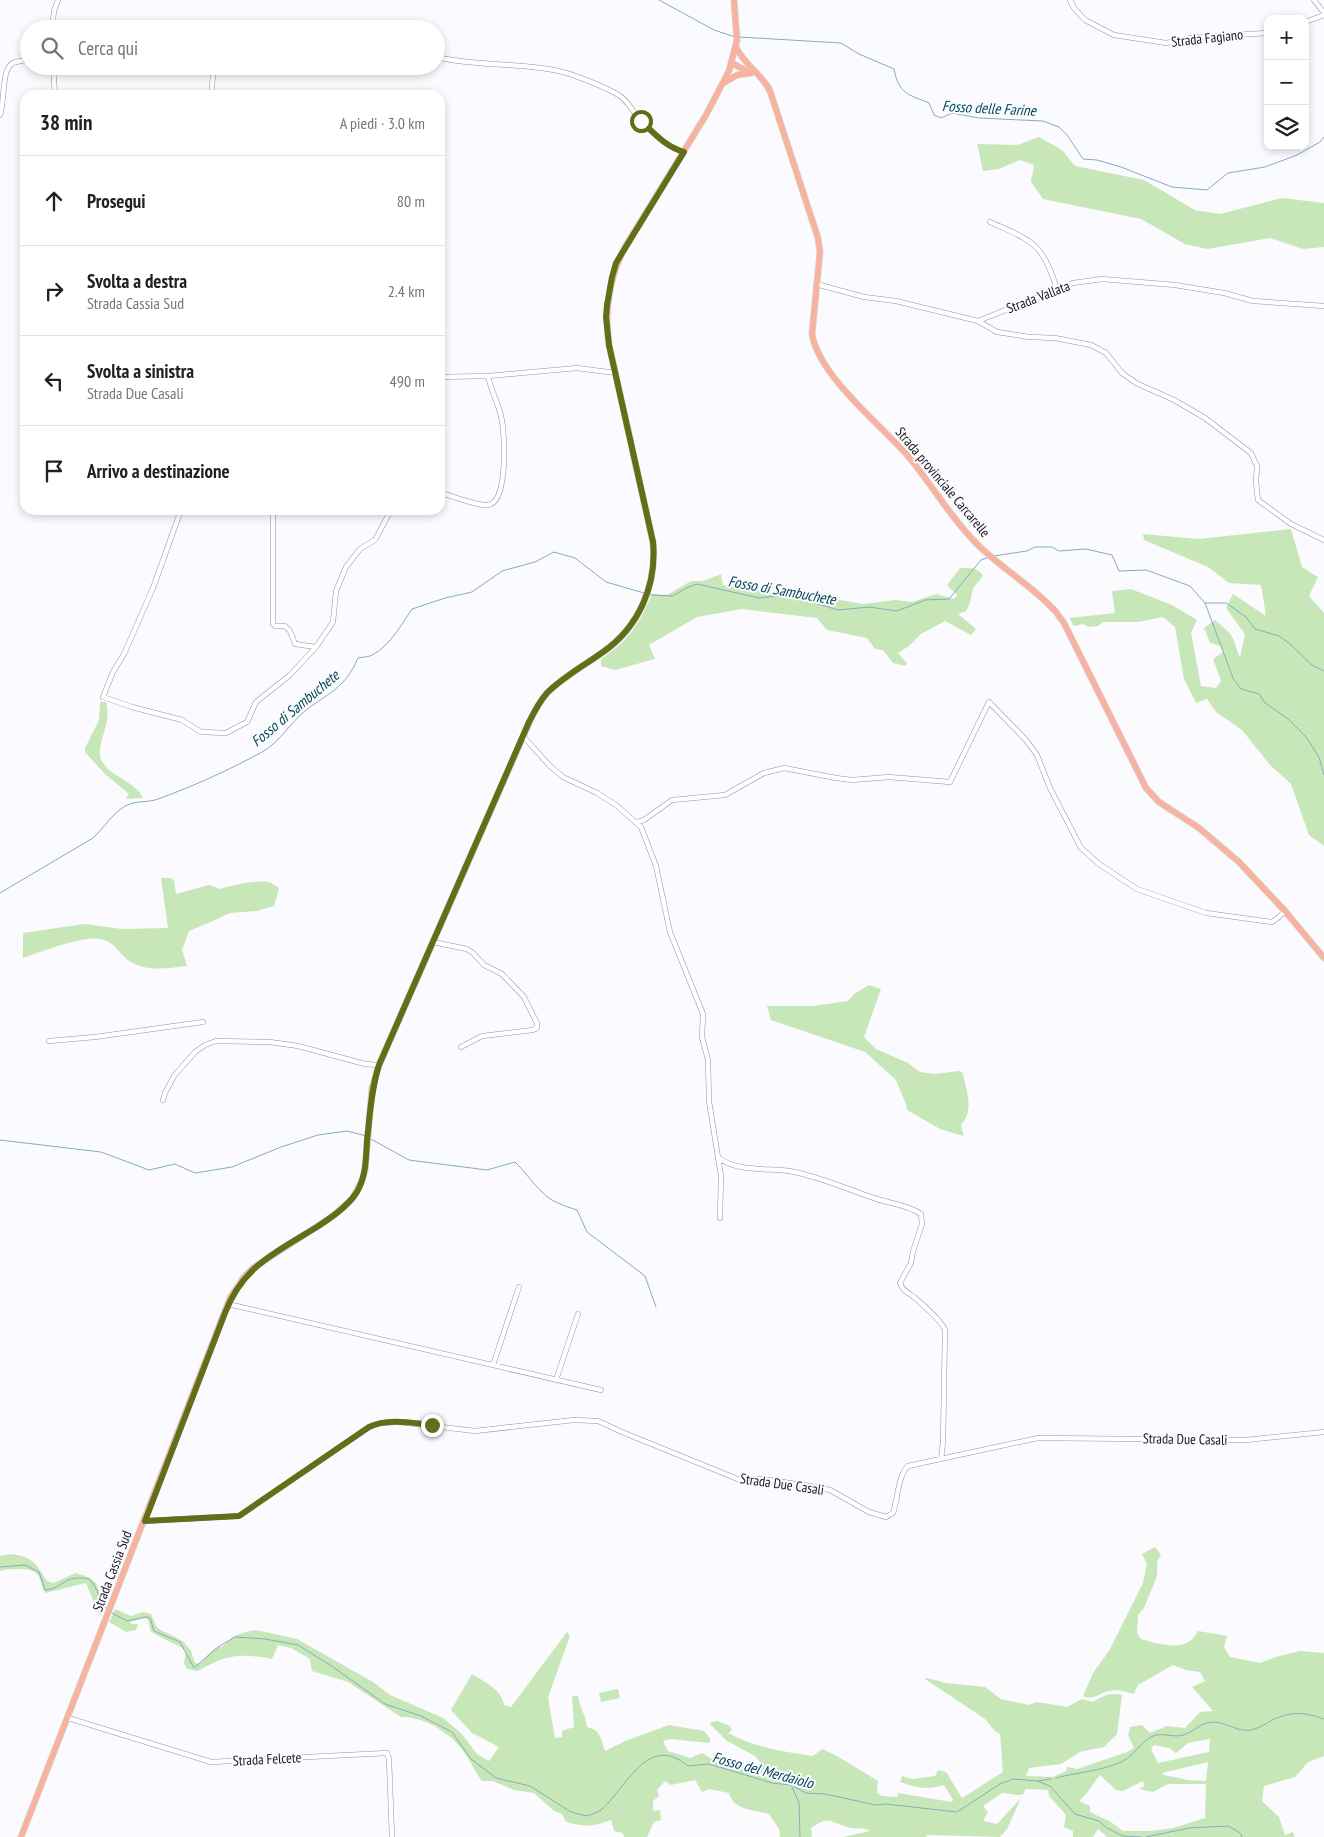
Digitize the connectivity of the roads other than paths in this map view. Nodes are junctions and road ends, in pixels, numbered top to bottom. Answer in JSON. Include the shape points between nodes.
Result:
{"nodes":[{"id":1,"x":58,"y":0,"type":"edge"},
{"id":2,"x":734,"y":0,"type":"edge"},
{"id":3,"x":1070,"y":0,"type":"edge"},
{"id":4,"x":1314,"y":0,"type":"edge"},
{"id":5,"x":1324,"y":14,"type":"edge"},
{"id":6,"x":53,"y":20,"type":"edge"},
{"id":7,"x":1309,"y":20,"type":"edge"},
{"id":8,"x":1264,"y":33,"type":"edge"},
{"id":9,"x":736,"y":48,"type":"junction"},
{"id":10,"x":445,"y":59,"type":"edge"},
{"id":11,"x":20,"y":61,"type":"edge"},
{"id":12,"x":732,"y":63,"type":"junction"},
{"id":13,"x":749,"y":66,"type":"junction"},
{"id":14,"x":752,"y":73,"type":"junction"},
{"id":15,"x":54,"y":75,"type":"edge"},
{"id":16,"x":213,"y":75,"type":"edge"},
{"id":17,"x":759,"y":76,"type":"junction"},
{"id":18,"x":722,"y":85,"type":"junction"},
{"id":19,"x":55,"y":90,"type":"edge"},
{"id":20,"x":212,"y":90,"type":"edge"},
{"id":21,"x":0,"y":116,"type":"edge"},
{"id":22,"x":684,"y":152,"type":"junction"},
{"id":23,"x":990,"y":222,"type":"dead end"},
{"id":24,"x":816,"y":284,"type":"junction"},
{"id":25,"x":1057,"y":289,"type":"junction"},
{"id":26,"x":1324,"y":306,"type":"edge"},
{"id":27,"x":978,"y":321,"type":"junction"},
{"id":28,"x":616,"y":374,"type":"junction"},
{"id":29,"x":488,"y":376,"type":"junction"},
{"id":30,"x":445,"y":377,"type":"edge"},
{"id":31,"x":445,"y":494,"type":"edge"},
{"id":32,"x":179,"y":515,"type":"edge"},
{"id":33,"x":273,"y":515,"type":"edge"},
{"id":34,"x":388,"y":515,"type":"edge"},
{"id":35,"x":1324,"y":540,"type":"edge"},
{"id":36,"x":316,"y":647,"type":"junction"},
{"id":37,"x":523,"y":736,"type":"junction"},
{"id":38,"x":636,"y":822,"type":"junction"},
{"id":39,"x":1285,"y":911,"type":"junction"},
{"id":40,"x":433,"y":942,"type":"junction"},
{"id":41,"x":1324,"y":958,"type":"edge"},
{"id":42,"x":203,"y":1022,"type":"dead end"},
{"id":43,"x":49,"y":1041,"type":"dead end"},
{"id":44,"x":461,"y":1047,"type":"dead end"},
{"id":45,"x":379,"y":1065,"type":"junction"},
{"id":46,"x":163,"y":1100,"type":"dead end"},
{"id":47,"x":718,"y":1157,"type":"junction"},
{"id":48,"x":720,"y":1218,"type":"dead end"},
{"id":49,"x":519,"y":1287,"type":"dead end"},
{"id":50,"x":228,"y":1304,"type":"junction"},
{"id":51,"x":578,"y":1314,"type":"dead end"},
{"id":52,"x":493,"y":1365,"type":"junction"},
{"id":53,"x":556,"y":1380,"type":"junction"},
{"id":54,"x":601,"y":1390,"type":"dead end"},
{"id":55,"x":1324,"y":1432,"type":"edge"},
{"id":56,"x":941,"y":1459,"type":"junction"},
{"id":57,"x":145,"y":1521,"type":"junction"},
{"id":58,"x":68,"y":1718,"type":"junction"},
{"id":59,"x":22,"y":1837,"type":"edge"},
{"id":60,"x":392,"y":1837,"type":"edge"}],
"edges":[{"from":1,"to":6,"type":"street"},
{"from":2,"to":9,"type":"main road","name":"Strada Cassia Sud"},
{"from":3,"to":8,"type":"street","name":"Strada Fagiano","via":[[1085,20],[1123,37],[1166,43],[1196,37]]},
{"from":4,"to":5,"type":"street"},
{"from":5,"to":7,"type":"street"},
{"from":9,"to":12,"type":"main road","name":"Strada Cassia Sud"},
{"from":9,"to":13,"type":"main road","name":"Strada provinciale Carcarelle"},
{"from":10,"to":22,"type":"street","via":[[552,70],[606,89],[620,95],[658,138]]},
{"from":11,"to":21,"type":"street","via":[[12,63],[7,70]]},
{"from":12,"to":13,"type":"main road"},
{"from":12,"to":14,"type":"main road"},
{"from":12,"to":18,"type":"main road","name":"Strada Cassia Sud"},
{"from":13,"to":17,"type":"main road","name":"Strada provinciale Carcarelle"},
{"from":14,"to":17,"type":"main road"},
{"from":14,"to":18,"type":"main road","via":[[737,75]]},
{"from":15,"to":19,"type":"street"},
{"from":16,"to":20,"type":"street"},
{"from":17,"to":24,"type":"main road","name":"Strada provinciale Carcarelle","via":[[770,92],[818,238],[820,252]]},
{"from":18,"to":22,"type":"main road","name":"Strada Cassia Sud"},
{"from":22,"to":28,"type":"main road","name":"Strada Cassia Sud","via":[[625,247],[612,277],[606,317]]},
{"from":23,"to":25,"type":"street","via":[[1027,240],[1040,251]]},
{"from":24,"to":27,"type":"street"},
{"from":24,"to":39,"type":"main road","name":"Strada provinciale Carcarelle","via":[[812,334],[821,359],[908,456],[965,530],[987,553],[1046,602],[1064,623],[1146,788],[1159,802],[1199,828],[1239,862]]},
{"from":25,"to":26,"type":"street","name":"Strada Vallata","via":[[1073,283],[1118,279],[1175,285],[1253,301]]},
{"from":25,"to":27,"type":"street","name":"Strada Vallata"},
{"from":27,"to":35,"type":"street","via":[[997,332],[1055,338],[1090,345],[1106,353],[1136,384],[1205,418],[1251,453],[1257,466],[1258,500],[1291,524]]},
{"from":28,"to":29,"type":"street","via":[[577,368]]},
{"from":28,"to":37,"type":"main road","name":"Strada Cassia Sud","via":[[653,542],[654,566],[648,593],[638,616],[614,645],[555,686],[540,702]]},
{"from":29,"to":30,"type":"street"},
{"from":29,"to":31,"type":"street","via":[[501,416],[505,457],[499,497],[492,504],[483,506]]},
{"from":32,"to":36,"type":"street","via":[[153,588],[103,697],[182,720],[201,732],[226,733],[247,722],[256,702],[290,675]]},
{"from":33,"to":36,"type":"street","via":[[273,624],[285,626],[295,644]]},
{"from":34,"to":36,"type":"street","via":[[375,540],[360,549],[346,567],[336,591],[333,622]]},
{"from":37,"to":38,"type":"street","via":[[563,778],[597,793]]},
{"from":37,"to":40,"type":"main road","name":"Strada Cassia Sud"},
{"from":38,"to":39,"type":"street","via":[[672,800],[724,794],[764,773],[784,768],[852,780],[889,777],[950,782],[990,702],[1037,755],[1081,848],[1099,864],[1137,889],[1206,913],[1272,922]]},
{"from":38,"to":47,"type":"street","via":[[642,827],[656,866],[670,932],[703,1014],[702,1037],[708,1060],[709,1101]]},
{"from":39,"to":41,"type":"main road","name":"Strada provinciale Carcarelle"},
{"from":40,"to":44,"type":"street","via":[[467,949],[484,965],[502,974],[524,997],[536,1023],[537,1028],[532,1030],[482,1036]]},
{"from":40,"to":45,"type":"main road","name":"Strada Cassia Sud"},
{"from":42,"to":43,"type":"street"},
{"from":45,"to":46,"type":"street","via":[[270,1042],[216,1042],[194,1052],[174,1076]]},
{"from":45,"to":50,"type":"main road","name":"Strada Cassia Sud","via":[[372,1088],[365,1170],[358,1190],[333,1216],[253,1268]]},
{"from":47,"to":48,"type":"street"},
{"from":47,"to":56,"type":"street","via":[[726,1163],[791,1172],[830,1182],[921,1214],[922,1224],[911,1263],[900,1283],[943,1323],[945,1330]]},
{"from":49,"to":52,"type":"street"},
{"from":50,"to":52,"type":"street"},
{"from":50,"to":57,"type":"main road","name":"Strada Cassia Sud"},
{"from":51,"to":53,"type":"street"},
{"from":52,"to":53,"type":"street"},
{"from":53,"to":54,"type":"street"},
{"from":55,"to":56,"type":"street","name":"Strada Due Casali","via":[[1246,1440],[1038,1438]]},
{"from":56,"to":57,"type":"street","name":"Strada Due Casali","via":[[916,1463],[903,1470],[893,1513],[886,1517],[869,1512],[830,1490],[763,1479],[740,1480],[598,1421],[574,1420],[475,1431],[381,1423],[369,1427],[239,1516]]},
{"from":57,"to":58,"type":"main road","name":"Strada Cassia Sud"},
{"from":58,"to":59,"type":"main road","name":"Strada Cassia Sud"},
{"from":58,"to":60,"type":"street","name":"Strada Felcete","via":[[210,1762],[387,1753]]}]}
